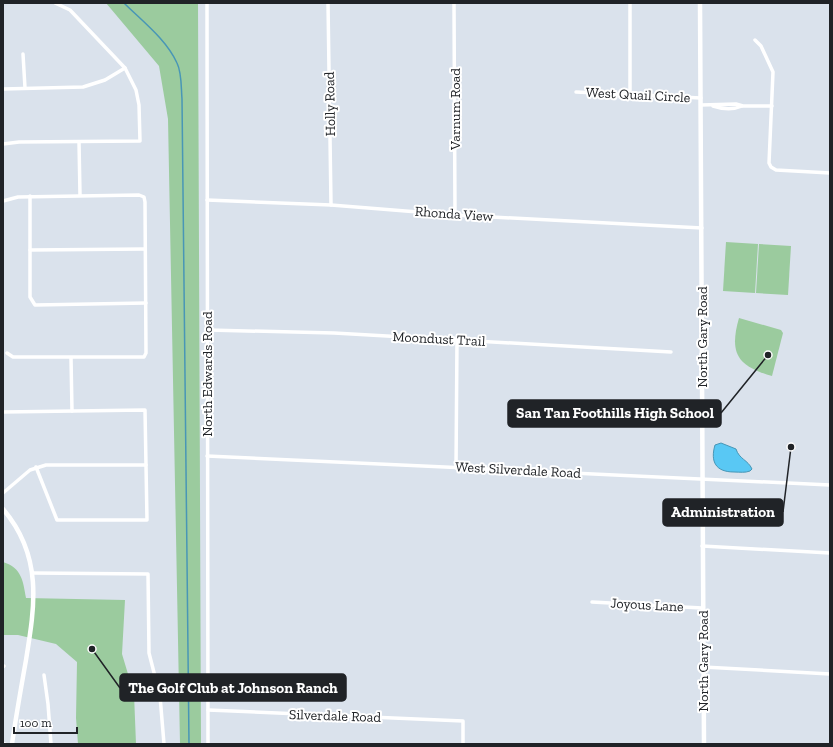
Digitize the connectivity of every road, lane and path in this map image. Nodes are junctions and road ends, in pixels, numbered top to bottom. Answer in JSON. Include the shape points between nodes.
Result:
{"nodes":[{"id":1,"x":55,"y":3,"type":"edge"},
{"id":2,"x":206,"y":3,"type":"edge"},
{"id":3,"x":328,"y":3,"type":"edge"},
{"id":4,"x":454,"y":3,"type":"edge"},
{"id":5,"x":630,"y":3,"type":"edge"},
{"id":6,"x":700,"y":3,"type":"edge"},
{"id":7,"x":755,"y":40,"type":"dead end"},
{"id":8,"x":23,"y":54,"type":"dead end"},
{"id":9,"x":125,"y":68,"type":"junction"},
{"id":10,"x":25,"y":88,"type":"junction"},
{"id":11,"x":3,"y":89,"type":"edge"},
{"id":12,"x":576,"y":92,"type":"dead end"},
{"id":13,"x":630,"y":95,"type":"junction"},
{"id":14,"x":701,"y":98,"type":"junction"},
{"id":15,"x":701,"y":105,"type":"junction"},
{"id":16,"x":772,"y":106,"type":"junction"},
{"id":17,"x":80,"y":142,"type":"junction"},
{"id":18,"x":3,"y":144,"type":"edge"},
{"id":19,"x":830,"y":173,"type":"edge"},
{"id":20,"x":80,"y":195,"type":"junction"},
{"id":21,"x":30,"y":196,"type":"junction"},
{"id":22,"x":207,"y":200,"type":"junction"},
{"id":23,"x":3,"y":201,"type":"edge"},
{"id":24,"x":331,"y":205,"type":"junction"},
{"id":25,"x":455,"y":215,"type":"junction"},
{"id":26,"x":702,"y":228,"type":"junction"},
{"id":27,"x":145,"y":249,"type":"junction"},
{"id":28,"x":30,"y":250,"type":"junction"},
{"id":29,"x":146,"y":303,"type":"junction"},
{"id":30,"x":208,"y":330,"type":"junction"},
{"id":31,"x":457,"y":340,"type":"junction"},
{"id":32,"x":671,"y":352,"type":"dead end"},
{"id":33,"x":7,"y":353,"type":"dead end"},
{"id":34,"x":71,"y":358,"type":"junction"},
{"id":35,"x":72,"y":411,"type":"junction"},
{"id":36,"x":3,"y":412,"type":"edge"},
{"id":37,"x":207,"y":456,"type":"junction"},
{"id":38,"x":146,"y":465,"type":"junction"},
{"id":39,"x":36,"y":468,"type":"junction"},
{"id":40,"x":456,"y":468,"type":"junction"},
{"id":41,"x":702,"y":479,"type":"junction"},
{"id":42,"x":830,"y":485,"type":"edge"},
{"id":43,"x":3,"y":493,"type":"edge"},
{"id":44,"x":3,"y":510,"type":"edge"},
{"id":45,"x":702,"y":546,"type":"junction"},
{"id":46,"x":830,"y":553,"type":"edge"},
{"id":47,"x":33,"y":573,"type":"junction"},
{"id":48,"x":592,"y":602,"type":"dead end"},
{"id":49,"x":702,"y":608,"type":"junction"},
{"id":50,"x":703,"y":668,"type":"junction"},
{"id":51,"x":830,"y":674,"type":"edge"},
{"id":52,"x":44,"y":675,"type":"dead end"},
{"id":53,"x":208,"y":710,"type":"junction"},
{"id":54,"x":12,"y":744,"type":"edge"},
{"id":55,"x":51,"y":744,"type":"edge"},
{"id":56,"x":164,"y":744,"type":"edge"},
{"id":57,"x":208,"y":744,"type":"edge"},
{"id":58,"x":463,"y":744,"type":"edge"},
{"id":59,"x":704,"y":744,"type":"edge"}],
"edges":[{"from":1,"to":9,"type":"street","via":[[70,10]]},
{"from":2,"to":22,"type":"street","name":"North Edwards Road"},
{"from":3,"to":24,"type":"street","name":"Holly Road"},
{"from":4,"to":25,"type":"street","name":"Varnum Road"},
{"from":5,"to":13,"type":"street"},
{"from":6,"to":14,"type":"street","name":"North Gary Road"},
{"from":7,"to":16,"type":"street","via":[[761,46],[773,72]]},
{"from":8,"to":10,"type":"street"},
{"from":9,"to":10,"type":"street","via":[[105,80],[83,87]]},
{"from":9,"to":17,"type":"street","via":[[136,90],[140,141]]},
{"from":10,"to":11,"type":"street"},
{"from":12,"to":13,"type":"street","name":"West Quail Circle"},
{"from":13,"to":14,"type":"street","name":"West Quail Circle"},
{"from":14,"to":15,"type":"street","name":"North Gary Road"},
{"from":15,"to":16,"type":"street"},
{"from":15,"to":26,"type":"street","name":"North Gary Road"},
{"from":16,"to":19,"type":"street","via":[[771,168]]},
{"from":17,"to":18,"type":"street"},
{"from":17,"to":20,"type":"street"},
{"from":20,"to":21,"type":"street"},
{"from":20,"to":27,"type":"street","via":[[144,197]]},
{"from":21,"to":23,"type":"street"},
{"from":21,"to":28,"type":"street"},
{"from":22,"to":24,"type":"street","name":"Rhonda View"},
{"from":22,"to":30,"type":"street","name":"North Edwards Road"},
{"from":24,"to":25,"type":"street","name":"Rhonda View"},
{"from":25,"to":26,"type":"street","name":"Rhonda View"},
{"from":26,"to":41,"type":"street","name":"North Gary Road"},
{"from":27,"to":28,"type":"street"},
{"from":27,"to":29,"type":"street"},
{"from":28,"to":29,"type":"street","via":[[31,301],[34,304]]},
{"from":29,"to":34,"type":"street","via":[[144,357]]},
{"from":30,"to":31,"type":"street","name":"Moondust Trail","via":[[290,331]]},
{"from":30,"to":37,"type":"street","name":"North Edwards Road"},
{"from":31,"to":32,"type":"street","name":"Moondust Trail"},
{"from":31,"to":40,"type":"street"},
{"from":33,"to":34,"type":"street","via":[[13,357]]},
{"from":34,"to":35,"type":"street"},
{"from":35,"to":36,"type":"street"},
{"from":35,"to":38,"type":"street","via":[[145,410]]},
{"from":37,"to":40,"type":"street","name":"West Silverdale Road"},
{"from":37,"to":53,"type":"street","name":"North Edwards Road"},
{"from":38,"to":39,"type":"street","via":[[46,465]]},
{"from":38,"to":39,"type":"street","via":[[147,520],[57,520]]},
{"from":39,"to":43,"type":"street","via":[[26,473]]},
{"from":40,"to":41,"type":"street","name":"West Silverdale Road"},
{"from":41,"to":42,"type":"street","name":"West Silverdale Road"},
{"from":41,"to":45,"type":"street","name":"North Gary Road"},
{"from":44,"to":47,"type":"street","via":[[22,540]]},
{"from":45,"to":46,"type":"street"},
{"from":45,"to":49,"type":"street","name":"North Gary Road"},
{"from":47,"to":54,"type":"street","via":[[33,617]]},
{"from":47,"to":56,"type":"street","via":[[148,574],[149,653],[160,696]]},
{"from":48,"to":49,"type":"street","name":"Joyous Lane"},
{"from":49,"to":50,"type":"street","name":"North Gary Road"},
{"from":50,"to":51,"type":"street"},
{"from":50,"to":59,"type":"street","name":"North Gary Road"},
{"from":52,"to":55,"type":"street"},
{"from":53,"to":57,"type":"street","name":"North Edwards Road"},
{"from":53,"to":58,"type":"street","name":"Silverdale Road","via":[[463,721]]}]}
